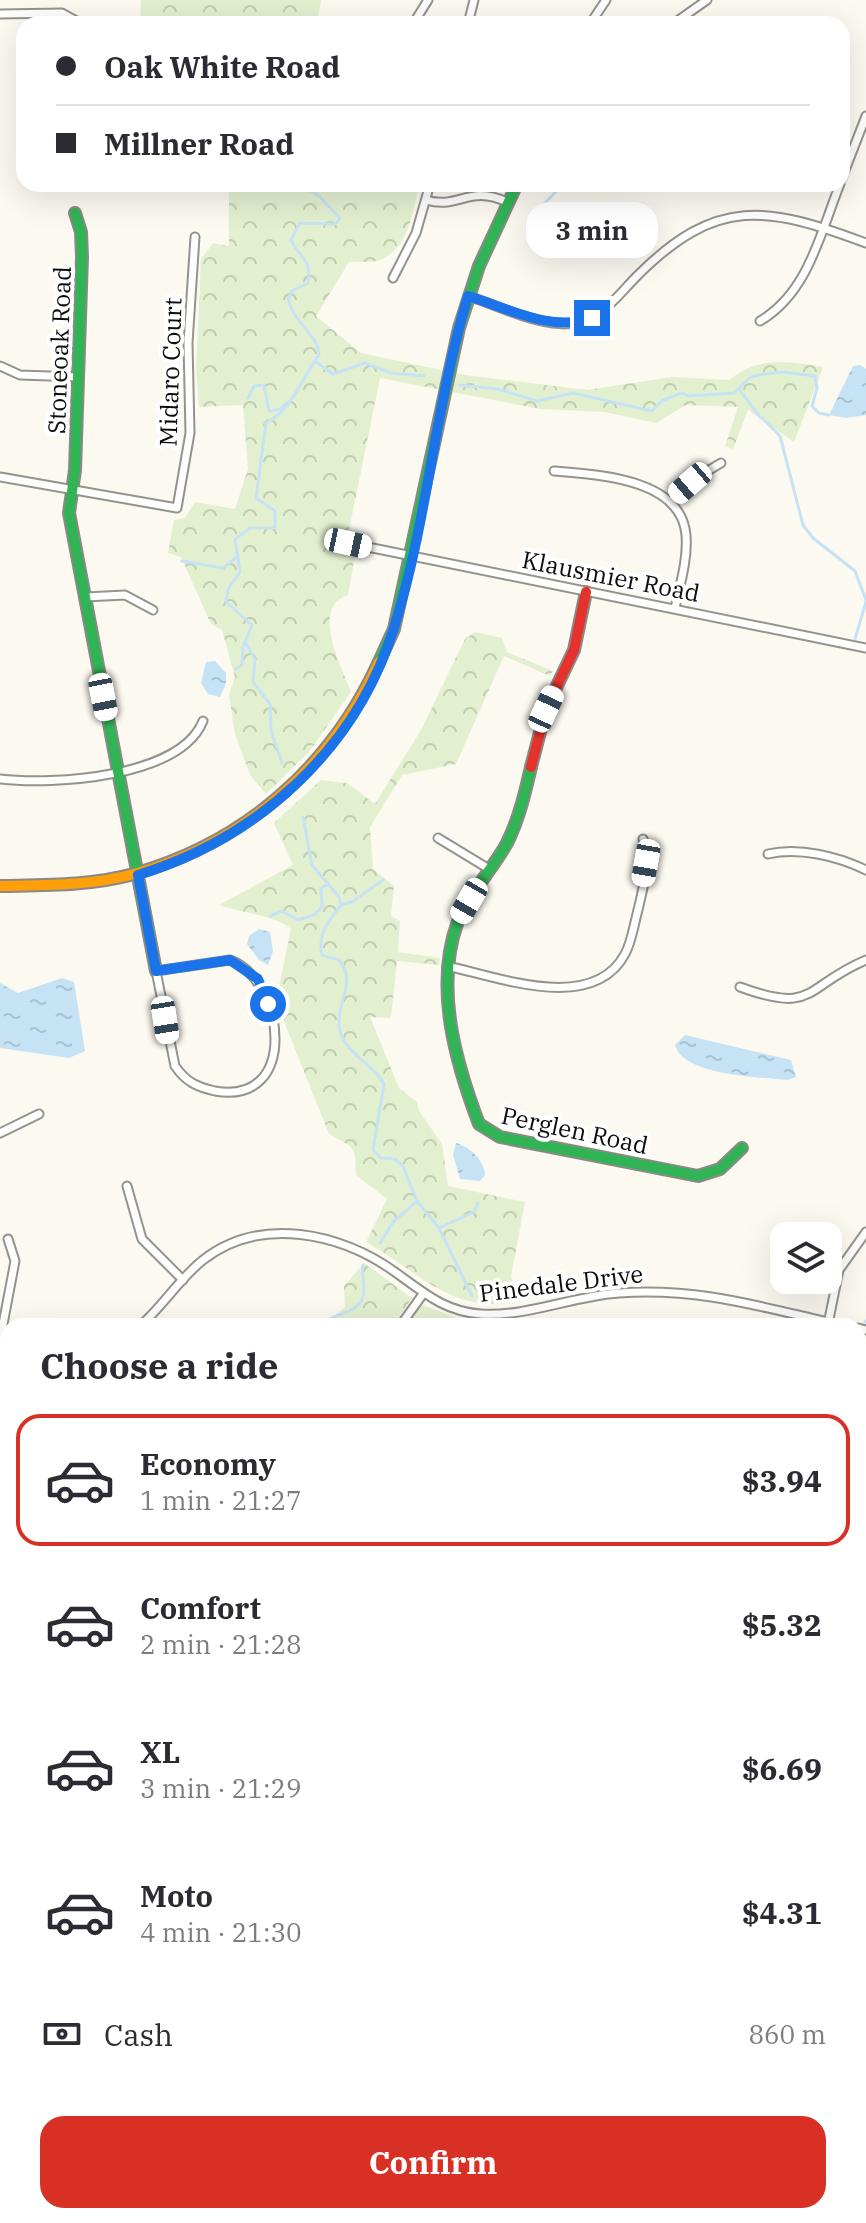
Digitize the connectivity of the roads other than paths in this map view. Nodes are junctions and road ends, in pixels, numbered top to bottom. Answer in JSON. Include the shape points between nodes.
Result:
{"nodes":[{"id":1,"x":707,"y":0,"type":"edge"},
{"id":2,"x":0,"y":14,"type":"edge"},
{"id":3,"x":67,"y":16,"type":"edge"},
{"id":4,"x":684,"y":16,"type":"edge"},
{"id":5,"x":866,"y":116,"type":"edge"},
{"id":6,"x":850,"y":157,"type":"edge"},
{"id":7,"x":428,"y":192,"type":"edge"},
{"id":8,"x":513,"y":192,"type":"edge"},
{"id":9,"x":837,"y":192,"type":"edge"},
{"id":10,"x":426,"y":200,"type":"junction"},
{"id":11,"x":507,"y":202,"type":"junction"},
{"id":12,"x":75,"y":213,"type":"dead end"},
{"id":13,"x":823,"y":227,"type":"junction"},
{"id":14,"x":195,"y":237,"type":"dead end"},
{"id":15,"x":866,"y":243,"type":"edge"},
{"id":16,"x":393,"y":278,"type":"dead end"},
{"id":17,"x":468,"y":296,"type":"junction"},
{"id":18,"x":760,"y":321,"type":"dead end"},
{"id":19,"x":0,"y":366,"type":"edge"},
{"id":20,"x":78,"y":377,"type":"junction"},
{"id":21,"x":721,"y":463,"type":"dead end"},
{"id":22,"x":554,"y":471,"type":"dead end"},
{"id":23,"x":0,"y":477,"type":"edge"},
{"id":24,"x":72,"y":488,"type":"junction"},
{"id":25,"x":671,"y":501,"type":"junction"},
{"id":26,"x":348,"y":543,"type":"dead end"},
{"id":27,"x":411,"y":557,"type":"junction"},
{"id":28,"x":586,"y":592,"type":"junction"},
{"id":29,"x":85,"y":597,"type":"junction"},
{"id":30,"x":675,"y":608,"type":"junction"},
{"id":31,"x":153,"y":610,"type":"dead end"},
{"id":32,"x":866,"y":648,"type":"edge"},
{"id":33,"x":203,"y":721,"type":"dead end"},
{"id":34,"x":117,"y":770,"type":"junction"},
{"id":35,"x":0,"y":779,"type":"edge"},
{"id":36,"x":438,"y":838,"type":"dead end"},
{"id":37,"x":643,"y":839,"type":"dead end"},
{"id":38,"x":768,"y":854,"type":"dead end"},
{"id":39,"x":489,"y":869,"type":"junction"},
{"id":40,"x":866,"y":870,"type":"edge"},
{"id":41,"x":138,"y":875,"type":"junction"},
{"id":42,"x":0,"y":886,"type":"edge"},
{"id":43,"x":866,"y":960,"type":"edge"},
{"id":44,"x":447,"y":966,"type":"junction"},
{"id":45,"x":156,"y":971,"type":"junction"},
{"id":46,"x":740,"y":987,"type":"dead end"},
{"id":47,"x":39,"y":1114,"type":"dead end"},
{"id":48,"x":0,"y":1133,"type":"edge"},
{"id":49,"x":742,"y":1148,"type":"dead end"},
{"id":50,"x":127,"y":1186,"type":"dead end"},
{"id":51,"x":866,"y":1232,"type":"edge"},
{"id":52,"x":8,"y":1239,"type":"dead end"},
{"id":53,"x":183,"y":1280,"type":"junction"},
{"id":54,"x":423,"y":1294,"type":"junction"},
{"id":55,"x":4,"y":1318,"type":"edge"},
{"id":56,"x":147,"y":1318,"type":"edge"},
{"id":57,"x":406,"y":1318,"type":"edge"},
{"id":58,"x":805,"y":1318,"type":"edge"},
{"id":59,"x":829,"y":1318,"type":"edge"}],
"edges":[{"from":1,"to":4,"type":"street"},
{"from":2,"to":3,"type":"street"},
{"from":5,"to":6,"type":"street"},
{"from":7,"to":10,"type":"street"},
{"from":8,"to":11,"type":"main road"},
{"from":9,"to":13,"type":"street"},
{"from":10,"to":11,"type":"street","via":[[445,203],[484,193]]},
{"from":10,"to":16,"type":"street"},
{"from":11,"to":17,"type":"main road"},
{"from":12,"to":20,"type":"main road","name":"Stoneoak Road","via":[[82,241]]},
{"from":13,"to":15,"type":"street"},
{"from":13,"to":17,"type":"street","via":[[772,214],[707,224],[675,240],[603,310],[579,323],[553,323]]},
{"from":13,"to":18,"type":"street","via":[[794,294]]},
{"from":14,"to":24,"type":"street","name":"Midaro Court","via":[[188,343],[190,433],[177,508]]},
{"from":17,"to":27,"type":"main road"},
{"from":19,"to":20,"type":"street","via":[[20,375]]},
{"from":20,"to":24,"type":"main road","name":"Stoneoak Road"},
{"from":21,"to":25,"type":"street"},
{"from":22,"to":25,"type":"street","via":[[636,484]]},
{"from":23,"to":24,"type":"street"},
{"from":24,"to":29,"type":"main road","name":"Stoneoak Road","via":[[69,513]]},
{"from":25,"to":30,"type":"street","via":[[686,533]]},
{"from":26,"to":27,"type":"street","name":"Klausmier Road"},
{"from":27,"to":28,"type":"street","name":"Klausmier Road"},
{"from":27,"to":41,"type":"main road","via":[[386,650],[359,705],[323,757],[247,825],[187,858]]},
{"from":28,"to":30,"type":"street","name":"Klausmier Road"},
{"from":28,"to":39,"type":"main road","name":"Perglen Road","via":[[574,650],[546,709],[525,798],[514,829]]},
{"from":29,"to":31,"type":"street","via":[[125,595]]},
{"from":29,"to":34,"type":"main road","name":"Stoneoak Road"},
{"from":30,"to":32,"type":"street","name":"Klausmier Road"},
{"from":33,"to":34,"type":"street","via":[[196,737],[177,753]]},
{"from":34,"to":35,"type":"street","via":[[55,781]]},
{"from":34,"to":41,"type":"main road","name":"Stoneoak Road"},
{"from":36,"to":39,"type":"street"},
{"from":37,"to":44,"type":"street","via":[[646,863],[631,940],[620,961],[599,980],[570,989]]},
{"from":38,"to":40,"type":"street","via":[[788,850]]},
{"from":39,"to":44,"type":"main road","name":"Perglen Road","via":[[459,918]]},
{"from":41,"to":42,"type":"main road","via":[[59,887]]},
{"from":41,"to":45,"type":"main road","name":"Stoneoak Road"},
{"from":43,"to":46,"type":"street","via":[[799,999],[781,1000]]},
{"from":44,"to":49,"type":"main road","name":"Perglen Road","via":[[449,1017],[475,1116],[484,1129],[500,1137],[704,1176],[725,1166]]},
{"from":45,"to":45,"type":"street","via":[[230,960],[250,970],[268,1004],[275,1046],[264,1079],[246,1090],[224,1092],[182,1077],[171,1056]]},
{"from":47,"to":48,"type":"street"},
{"from":50,"to":53,"type":"street","via":[[142,1239]]},
{"from":51,"to":59,"type":"street","via":[[839,1270]]},
{"from":52,"to":55,"type":"street","via":[[15,1261]]},
{"from":53,"to":54,"type":"street","name":"Pinedale Drive","via":[[224,1247],[283,1233],[351,1247]]},
{"from":53,"to":56,"type":"street","name":"Pinedale Drive"},
{"from":54,"to":57,"type":"street"},
{"from":54,"to":58,"type":"street","name":"Pinedale Drive","via":[[455,1310],[491,1315],[581,1297],[678,1292],[730,1298]]}]}
